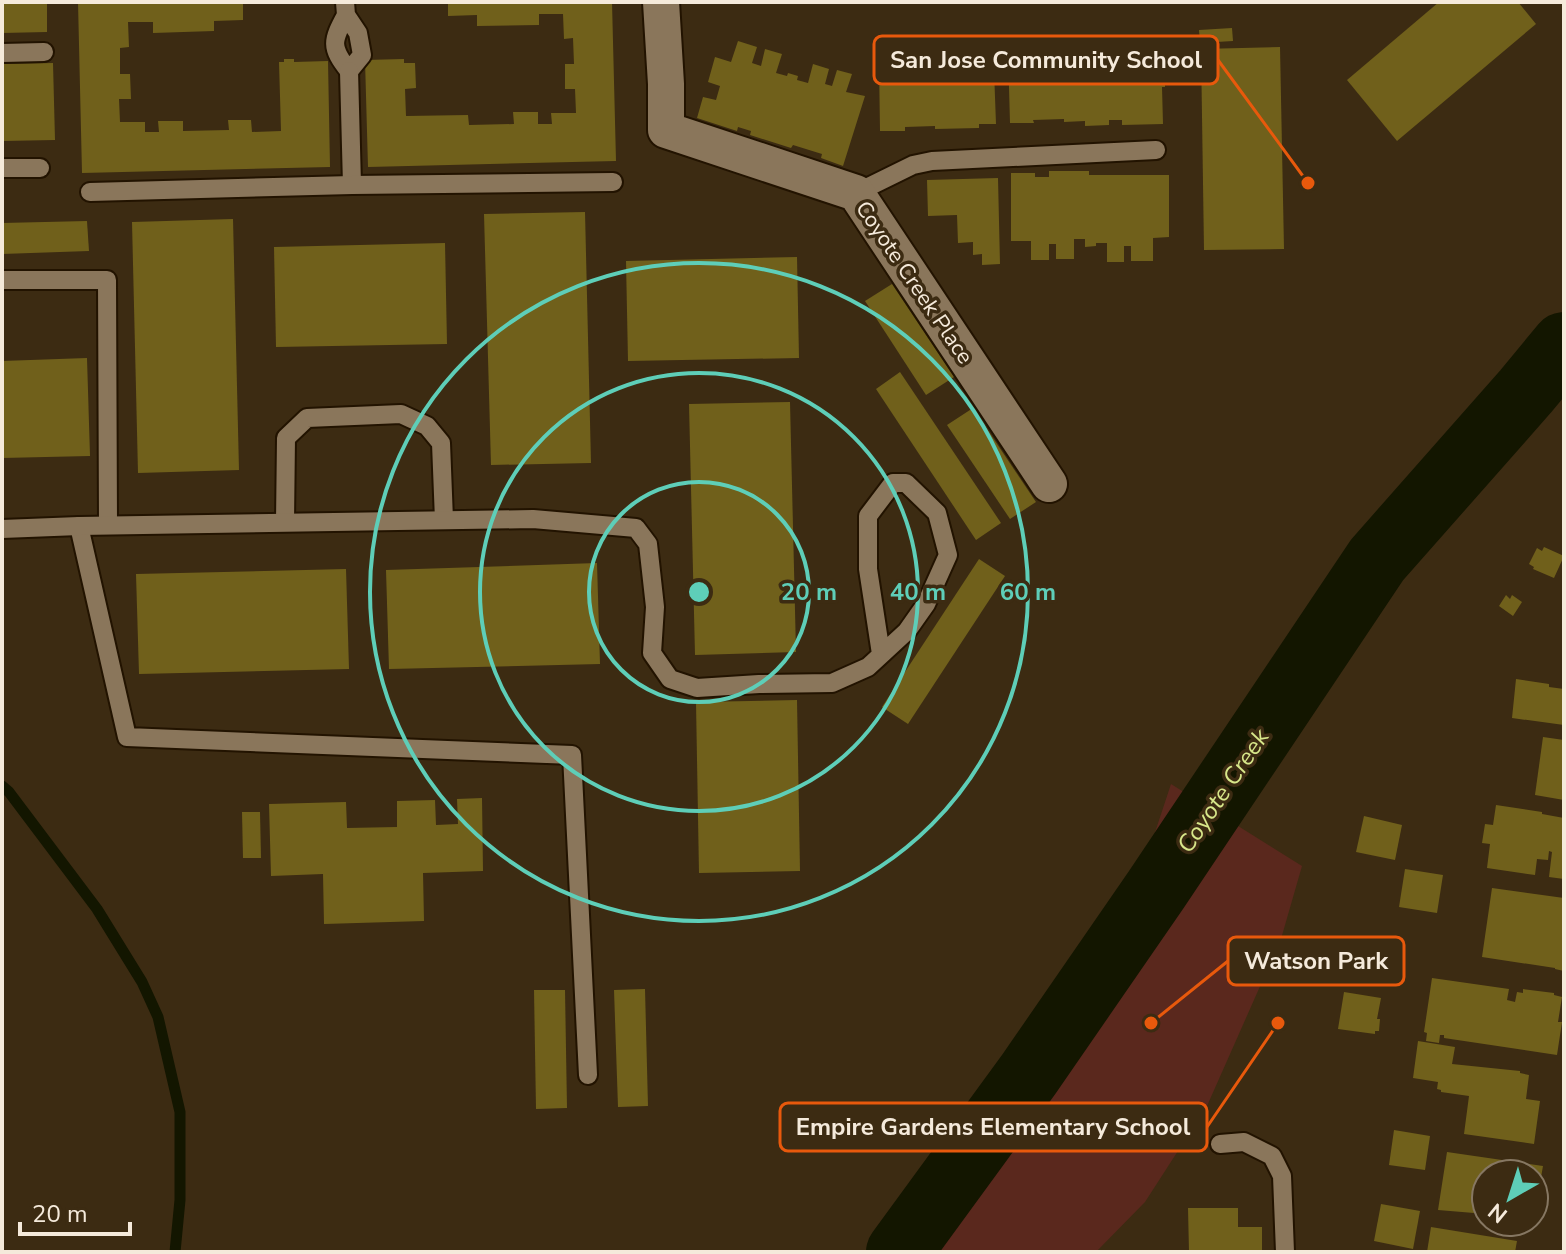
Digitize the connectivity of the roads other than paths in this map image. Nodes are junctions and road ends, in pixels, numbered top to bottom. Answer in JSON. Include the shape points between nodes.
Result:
{"nodes":[{"id":1,"x":661,"y":2,"type":"edge"},
{"id":2,"x":346,"y":8,"type":"edge"},
{"id":3,"x":44,"y":52,"type":"dead end"},
{"id":4,"x":2,"y":53,"type":"edge"},
{"id":5,"x":1156,"y":150,"type":"dead end"},
{"id":6,"x":2,"y":168,"type":"edge"},
{"id":7,"x":40,"y":168,"type":"dead end"},
{"id":8,"x":613,"y":182,"type":"dead end"},
{"id":9,"x":352,"y":185,"type":"junction"},
{"id":10,"x":90,"y":192,"type":"dead end"},
{"id":11,"x":856,"y":193,"type":"junction"},
{"id":12,"x":2,"y":280,"type":"edge"},
{"id":13,"x":1049,"y":484,"type":"dead end"},
{"id":14,"x":444,"y":520,"type":"junction"},
{"id":15,"x":285,"y":522,"type":"junction"},
{"id":16,"x":108,"y":525,"type":"junction"},
{"id":17,"x":79,"y":526,"type":"junction"},
{"id":18,"x":2,"y":529,"type":"edge"},
{"id":19,"x":881,"y":654,"type":"junction"},
{"id":20,"x":588,"y":1075,"type":"dead end"},
{"id":21,"x":1220,"y":1144,"type":"dead end"},
{"id":22,"x":1285,"y":1252,"type":"edge"}],
"edges":[{"from":1,"to":11,"type":"street","name":"Coyote Creek Place","via":[[666,130]]},
{"from":2,"to":9,"type":"lane","via":[[335,35],[337,55],[349,71]]},
{"from":3,"to":4,"type":"lane"},
{"from":5,"to":11,"type":"lane","via":[[932,161]]},
{"from":6,"to":7,"type":"lane"},
{"from":8,"to":9,"type":"lane"},
{"from":9,"to":10,"type":"lane"},
{"from":11,"to":13,"type":"street","name":"Coyote Creek Place"},
{"from":12,"to":16,"type":"lane","via":[[107,280]]},
{"from":14,"to":15,"type":"lane"},
{"from":14,"to":15,"type":"lane","via":[[441,443],[427,426],[401,414],[307,418],[286,438]]},
{"from":14,"to":19,"type":"lane","via":[[533,519],[636,528],[648,544],[655,607],[652,653],[670,679],[697,688],[832,683],[868,667]]},
{"from":15,"to":16,"type":"lane"},
{"from":16,"to":17,"type":"lane"},
{"from":17,"to":18,"type":"lane"},
{"from":17,"to":20,"type":"lane","via":[[127,737],[572,755]]},
{"from":19,"to":19,"type":"lane","via":[[926,604],[948,555],[937,513],[906,483],[893,483],[868,516],[868,569]]},
{"from":21,"to":22,"type":"lane","via":[[1244,1142],[1272,1156],[1282,1176]]}]}
